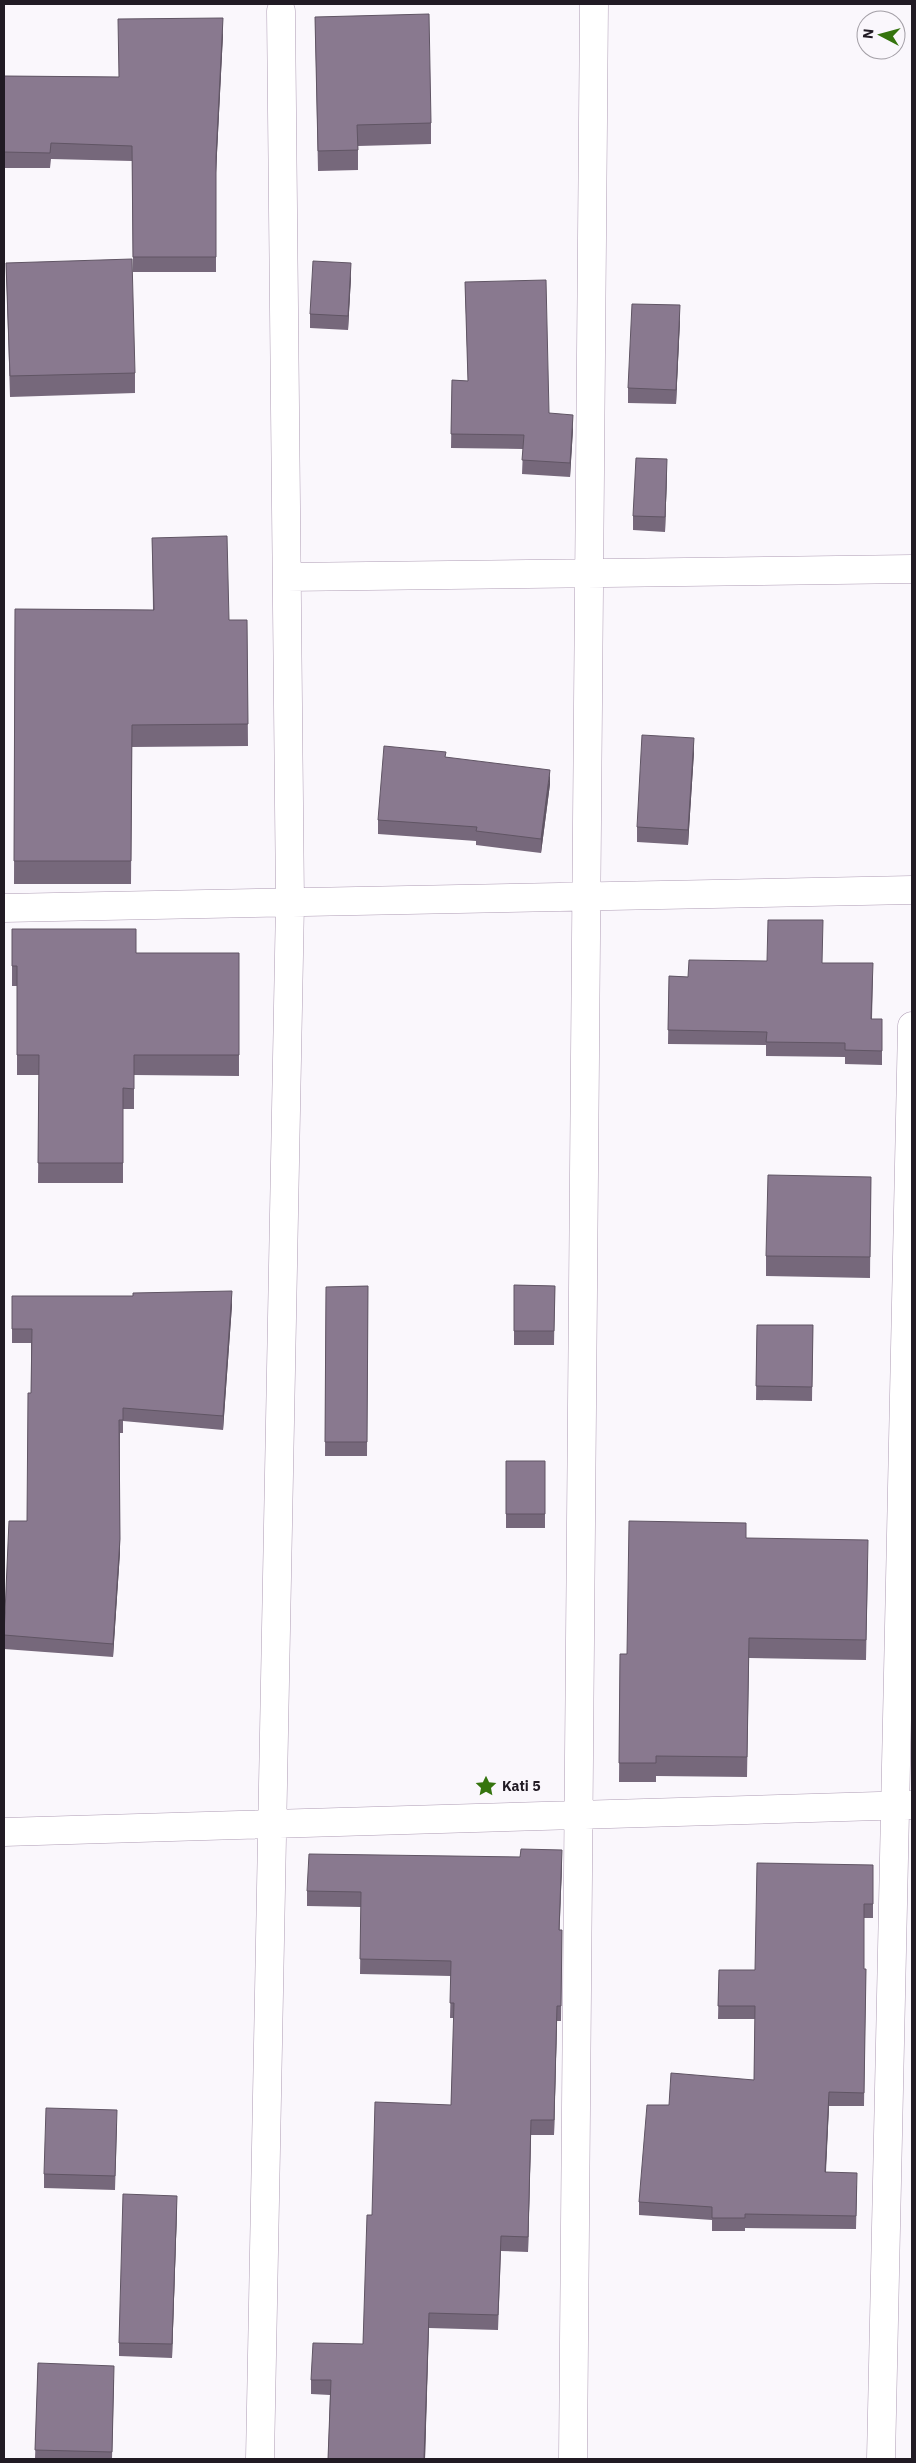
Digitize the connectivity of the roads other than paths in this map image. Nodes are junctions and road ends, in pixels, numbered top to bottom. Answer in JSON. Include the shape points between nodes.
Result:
{"nodes":[{"id":1,"x":594,"y":4,"type":"edge"},
{"id":2,"x":281,"y":10,"type":"dead end"},
{"id":3,"x":912,"y":569,"type":"edge"},
{"id":4,"x":589,"y":573,"type":"junction"},
{"id":5,"x":287,"y":577,"type":"junction"},
{"id":6,"x":912,"y":890,"type":"edge"},
{"id":7,"x":586,"y":897,"type":"junction"},
{"id":8,"x":290,"y":903,"type":"junction"},
{"id":9,"x":4,"y":908,"type":"edge"},
{"id":10,"x":912,"y":1026,"type":"edge"},
{"id":11,"x":904,"y":1805,"type":"edge"},
{"id":12,"x":578,"y":1815,"type":"junction"},
{"id":13,"x":272,"y":1824,"type":"junction"},
{"id":14,"x":4,"y":1832,"type":"edge"},
{"id":15,"x":260,"y":2459,"type":"edge"},
{"id":16,"x":573,"y":2459,"type":"edge"},
{"id":17,"x":881,"y":2459,"type":"edge"}],
"edges":[{"from":1,"to":4,"type":"street"},
{"from":2,"to":5,"type":"street"},
{"from":3,"to":4,"type":"street"},
{"from":4,"to":5,"type":"street"},
{"from":4,"to":7,"type":"street"},
{"from":5,"to":8,"type":"street"},
{"from":6,"to":7,"type":"street"},
{"from":7,"to":8,"type":"street"},
{"from":7,"to":12,"type":"street"},
{"from":8,"to":9,"type":"street"},
{"from":8,"to":13,"type":"street"},
{"from":10,"to":11,"type":"street"},
{"from":11,"to":12,"type":"street"},
{"from":11,"to":17,"type":"street"},
{"from":12,"to":13,"type":"street"},
{"from":12,"to":16,"type":"street"},
{"from":13,"to":14,"type":"street"},
{"from":13,"to":15,"type":"street"}]}
